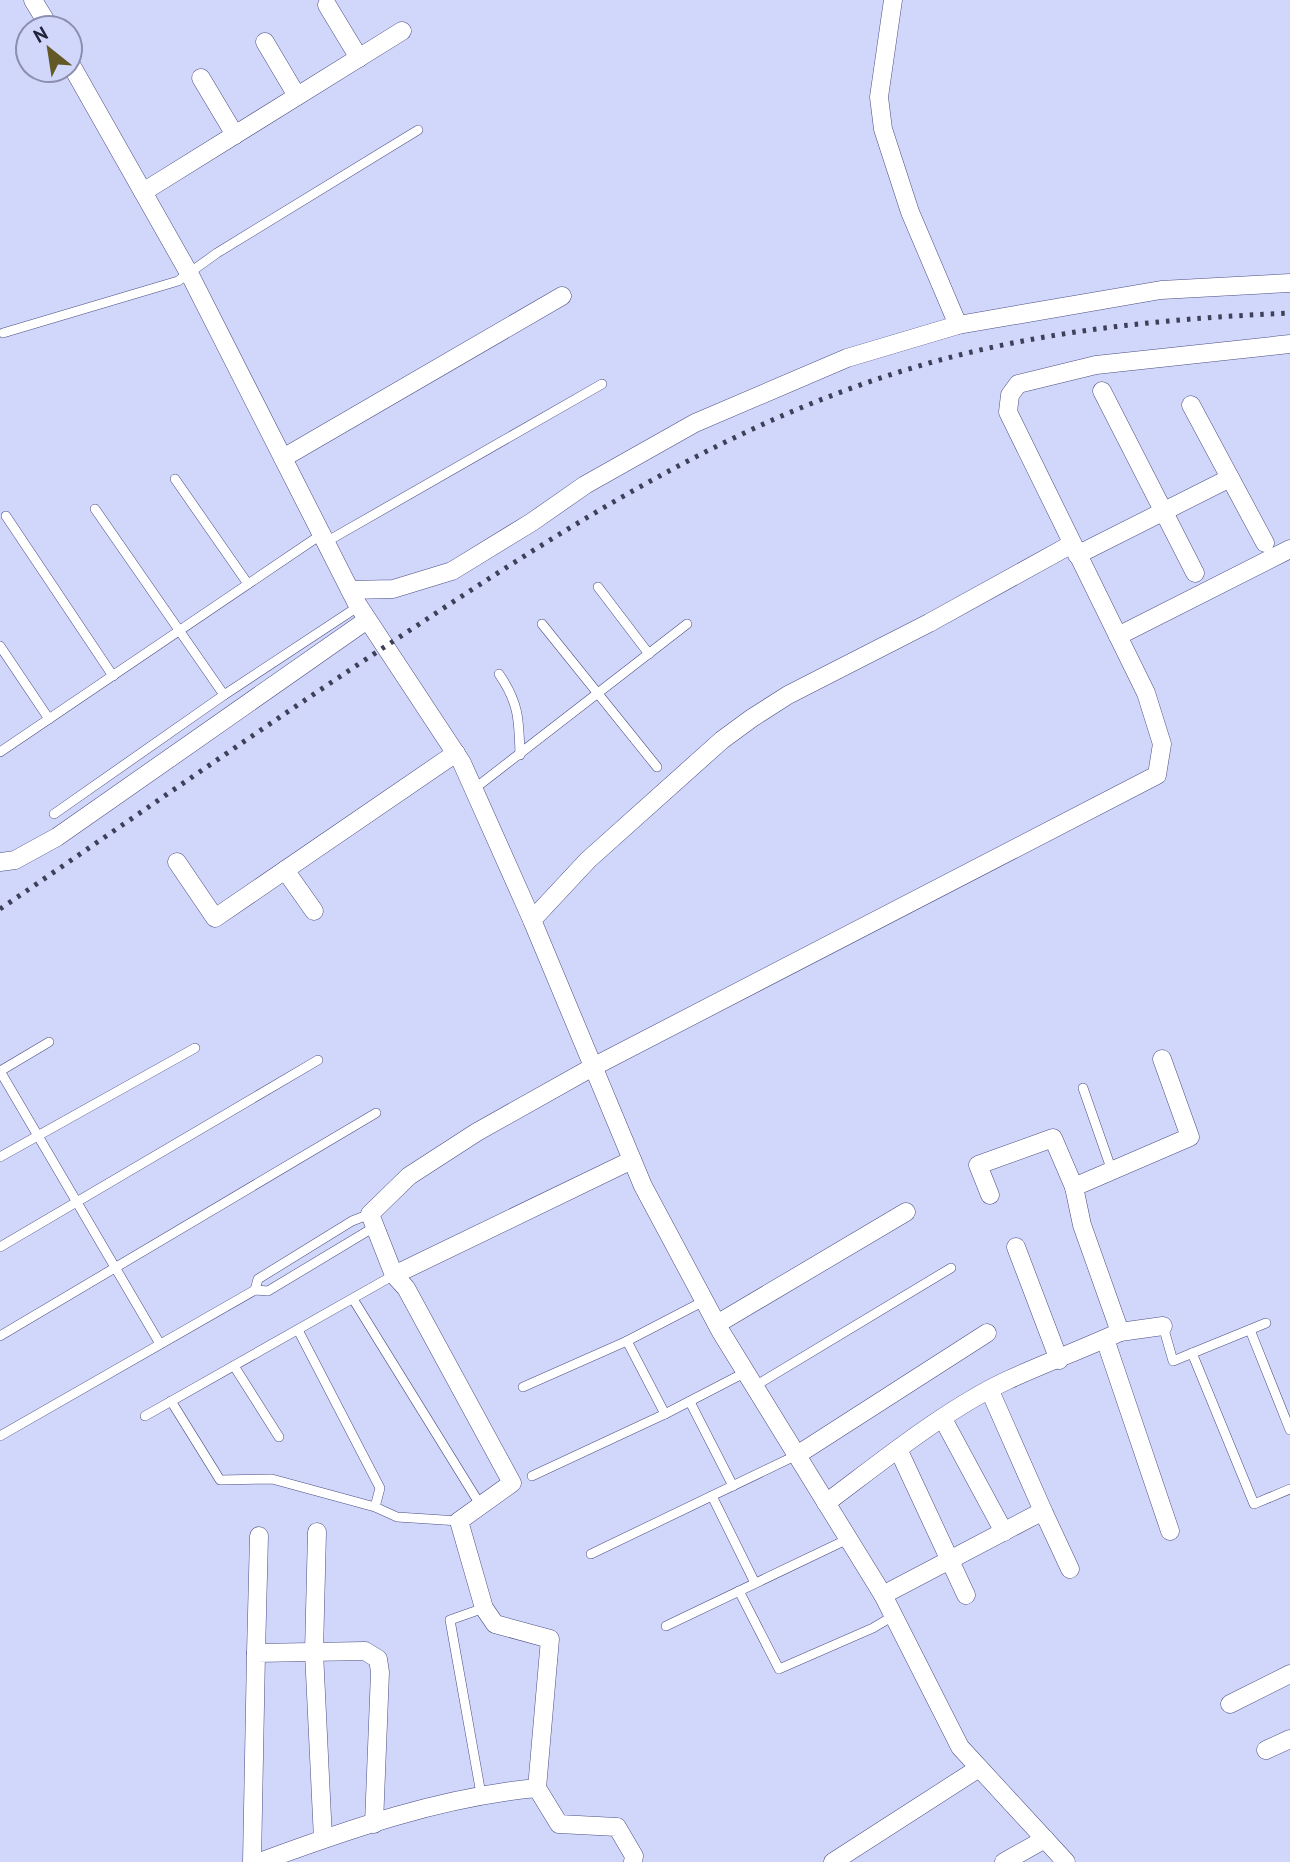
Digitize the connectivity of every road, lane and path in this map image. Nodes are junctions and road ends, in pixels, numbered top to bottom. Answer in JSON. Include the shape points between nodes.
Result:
{"nodes":[{"id":1,"x":893,"y":0,"type":"edge"},
{"id":2,"x":327,"y":5,"type":"dead end"},
{"id":3,"x":402,"y":31,"type":"dead end"},
{"id":4,"x":265,"y":42,"type":"dead end"},
{"id":5,"x":359,"y":58,"type":"junction"},
{"id":6,"x":201,"y":78,"type":"dead end"},
{"id":7,"x":82,"y":84,"type":"edge"},
{"id":8,"x":297,"y":96,"type":"junction"},
{"id":9,"x":418,"y":130,"type":"dead end"},
{"id":10,"x":235,"y":135,"type":"junction"},
{"id":11,"x":143,"y":192,"type":"junction"},
{"id":12,"x":190,"y":275,"type":"junction"},
{"id":13,"x":1290,"y":283,"type":"edge"},
{"id":14,"x":562,"y":296,"type":"dead end"},
{"id":15,"x":958,"y":325,"type":"junction"},
{"id":16,"x":3,"y":333,"type":"dead end"},
{"id":17,"x":1290,"y":344,"type":"edge"},
{"id":18,"x":602,"y":384,"type":"dead end"},
{"id":19,"x":1102,"y":391,"type":"dead end"},
{"id":20,"x":1191,"y":405,"type":"dead end"},
{"id":21,"x":283,"y":458,"type":"junction"},
{"id":22,"x":1230,"y":478,"type":"junction"},
{"id":23,"x":175,"y":479,"type":"dead end"},
{"id":24,"x":95,"y":509,"type":"dead end"},
{"id":25,"x":1163,"y":511,"type":"junction"},
{"id":26,"x":6,"y":516,"type":"dead end"},
{"id":27,"x":324,"y":538,"type":"junction"},
{"id":28,"x":1265,"y":543,"type":"dead end"},
{"id":29,"x":1290,"y":549,"type":"edge"},
{"id":30,"x":1074,"y":550,"type":"junction"},
{"id":31,"x":1195,"y":573,"type":"dead end"},
{"id":32,"x":248,"y":584,"type":"junction"},
{"id":33,"x":598,"y":587,"type":"dead end"},
{"id":34,"x":359,"y":605,"type":"junction"},
{"id":35,"x":541,"y":624,"type":"dead end"},
{"id":36,"x":687,"y":624,"type":"dead end"},
{"id":37,"x":180,"y":631,"type":"junction"},
{"id":38,"x":1118,"y":636,"type":"junction"},
{"id":39,"x":0,"y":646,"type":"edge"},
{"id":40,"x":649,"y":654,"type":"junction"},
{"id":41,"x":499,"y":674,"type":"dead end"},
{"id":42,"x":113,"y":676,"type":"junction"},
{"id":43,"x":598,"y":694,"type":"junction"},
{"id":44,"x":224,"y":695,"type":"junction"},
{"id":45,"x":49,"y":719,"type":"junction"},
{"id":46,"x":0,"y":752,"type":"edge"},
{"id":47,"x":456,"y":753,"type":"junction"},
{"id":48,"x":520,"y":755,"type":"junction"},
{"id":49,"x":657,"y":767,"type":"dead end"},
{"id":50,"x":474,"y":789,"type":"junction"},
{"id":51,"x":54,"y":814,"type":"dead end"},
{"id":52,"x":0,"y":862,"type":"edge"},
{"id":53,"x":177,"y":862,"type":"dead end"},
{"id":54,"x":285,"y":870,"type":"junction"},
{"id":55,"x":314,"y":911,"type":"dead end"},
{"id":56,"x":532,"y":920,"type":"junction"},
{"id":57,"x":49,"y":1042,"type":"dead end"},
{"id":58,"x":195,"y":1048,"type":"dead end"},
{"id":59,"x":1162,"y":1059,"type":"dead end"},
{"id":60,"x":318,"y":1060,"type":"dead end"},
{"id":61,"x":591,"y":1068,"type":"junction"},
{"id":62,"x":1,"y":1071,"type":"edge"},
{"id":63,"x":1083,"y":1088,"type":"dead end"},
{"id":64,"x":376,"y":1113,"type":"dead end"},
{"id":65,"x":39,"y":1135,"type":"junction"},
{"id":66,"x":0,"y":1157,"type":"edge"},
{"id":67,"x":632,"y":1160,"type":"junction"},
{"id":68,"x":1112,"y":1171,"type":"junction"},
{"id":69,"x":1074,"y":1187,"type":"junction"},
{"id":70,"x":990,"y":1195,"type":"dead end"},
{"id":71,"x":79,"y":1201,"type":"junction"},
{"id":72,"x":906,"y":1212,"type":"dead end"},
{"id":73,"x":373,"y":1219,"type":"junction"},
{"id":74,"x":0,"y":1247,"type":"edge"},
{"id":75,"x":1016,"y":1247,"type":"dead end"},
{"id":76,"x":116,"y":1268,"type":"junction"},
{"id":77,"x":951,"y":1268,"type":"dead end"},
{"id":78,"x":394,"y":1275,"type":"junction"},
{"id":79,"x":255,"y":1290,"type":"junction"},
{"id":80,"x":353,"y":1299,"type":"junction"},
{"id":81,"x":704,"y":1301,"type":"junction"},
{"id":82,"x":1266,"y":1323,"type":"dead end"},
{"id":83,"x":717,"y":1324,"type":"junction"},
{"id":84,"x":1163,"y":1326,"type":"joint"},
{"id":85,"x":298,"y":1329,"type":"junction"},
{"id":86,"x":1250,"y":1330,"type":"junction"},
{"id":87,"x":987,"y":1333,"type":"dead end"},
{"id":88,"x":1113,"y":1335,"type":"junction"},
{"id":89,"x":0,"y":1336,"type":"edge"},
{"id":90,"x":627,"y":1341,"type":"junction"},
{"id":91,"x":160,"y":1344,"type":"junction"},
{"id":92,"x":1192,"y":1353,"type":"junction"},
{"id":93,"x":1059,"y":1360,"type":"junction"},
{"id":94,"x":234,"y":1366,"type":"junction"},
{"id":95,"x":750,"y":1379,"type":"junction"},
{"id":96,"x":523,"y":1387,"type":"dead end"},
{"id":97,"x":990,"y":1391,"type":"junction"},
{"id":98,"x":171,"y":1401,"type":"junction"},
{"id":99,"x":690,"y":1402,"type":"junction"},
{"id":100,"x":665,"y":1414,"type":"junction"},
{"id":101,"x":145,"y":1416,"type":"dead end"},
{"id":102,"x":943,"y":1419,"type":"junction"},
{"id":103,"x":1290,"y":1430,"type":"edge"},
{"id":104,"x":0,"y":1436,"type":"edge"},
{"id":105,"x":279,"y":1437,"type":"dead end"},
{"id":106,"x":898,"y":1449,"type":"junction"},
{"id":107,"x":797,"y":1455,"type":"junction"},
{"id":108,"x":532,"y":1476,"type":"dead end"},
{"id":109,"x":733,"y":1486,"type":"junction"},
{"id":110,"x":1290,"y":1489,"type":"edge"},
{"id":111,"x":712,"y":1496,"type":"junction"},
{"id":112,"x":826,"y":1503,"type":"junction"},
{"id":113,"x":481,"y":1506,"type":"junction"},
{"id":114,"x":375,"y":1507,"type":"junction"},
{"id":115,"x":1044,"y":1511,"type":"junction"},
{"id":116,"x":459,"y":1521,"type":"junction"},
{"id":117,"x":1170,"y":1531,"type":"dead end"},
{"id":118,"x":317,"y":1532,"type":"dead end"},
{"id":119,"x":1004,"y":1532,"type":"junction"},
{"id":120,"x":259,"y":1536,"type":"dead end"},
{"id":121,"x":848,"y":1539,"type":"junction"},
{"id":122,"x":591,"y":1554,"type":"dead end"},
{"id":123,"x":951,"y":1559,"type":"junction"},
{"id":124,"x":1070,"y":1569,"type":"dead end"},
{"id":125,"x":755,"y":1583,"type":"junction"},
{"id":126,"x":739,"y":1591,"type":"junction"},
{"id":127,"x":883,"y":1595,"type":"junction"},
{"id":128,"x":967,"y":1595,"type":"dead end"},
{"id":129,"x":484,"y":1608,"type":"junction"},
{"id":130,"x":894,"y":1616,"type":"junction"},
{"id":131,"x":666,"y":1626,"type":"dead end"},
{"id":132,"x":314,"y":1652,"type":"junction"},
{"id":133,"x":256,"y":1653,"type":"junction"},
{"id":134,"x":1290,"y":1674,"type":"edge"},
{"id":135,"x":1230,"y":1704,"type":"dead end"},
{"id":136,"x":1290,"y":1739,"type":"edge"},
{"id":137,"x":1266,"y":1750,"type":"dead end"},
{"id":138,"x":979,"y":1768,"type":"junction"},
{"id":139,"x":537,"y":1788,"type":"junction"},
{"id":140,"x":481,"y":1794,"type":"junction"},
{"id":141,"x":374,"y":1824,"type":"junction"},
{"id":142,"x":323,"y":1839,"type":"junction"},
{"id":143,"x":1045,"y":1839,"type":"junction"},
{"id":144,"x":1013,"y":1860,"type":"edge"},
{"id":145,"x":252,"y":1862,"type":"edge"},
{"id":146,"x":260,"y":1862,"type":"edge"},
{"id":147,"x":633,"y":1862,"type":"edge"},
{"id":148,"x":833,"y":1862,"type":"edge"},
{"id":149,"x":1066,"y":1862,"type":"edge"}],
"edges":[{"from":1,"to":15,"type":"street","via":[[879,97],[883,129],[910,212]]},
{"from":2,"to":5,"type":"street"},
{"from":3,"to":5,"type":"street"},
{"from":4,"to":8,"type":"street"},
{"from":5,"to":8,"type":"street"},
{"from":6,"to":10,"type":"street"},
{"from":7,"to":11,"type":"street"},
{"from":8,"to":10,"type":"street"},
{"from":9,"to":12,"type":"lane","via":[[217,253]]},
{"from":10,"to":11,"type":"street"},
{"from":11,"to":12,"type":"street"},
{"from":12,"to":16,"type":"lane"},
{"from":12,"to":21,"type":"street"},
{"from":13,"to":15,"type":"street","via":[[1161,290]]},
{"from":14,"to":21,"type":"street"},
{"from":15,"to":34,"type":"street","via":[[847,358],[695,423],[585,485],[452,571]]},
{"from":17,"to":30,"type":"street","via":[[1096,365],[1018,384],[1010,395],[1009,412]]},
{"from":18,"to":27,"type":"lane"},
{"from":19,"to":25,"type":"street"},
{"from":20,"to":22,"type":"street"},
{"from":21,"to":27,"type":"street"},
{"from":22,"to":25,"type":"street"},
{"from":22,"to":28,"type":"street"},
{"from":23,"to":32,"type":"lane"},
{"from":24,"to":37,"type":"lane"},
{"from":25,"to":30,"type":"street"},
{"from":25,"to":31,"type":"street"},
{"from":26,"to":42,"type":"lane"},
{"from":27,"to":32,"type":"lane"},
{"from":27,"to":34,"type":"street"},
{"from":29,"to":38,"type":"street"},
{"from":30,"to":38,"type":"street"},
{"from":30,"to":56,"type":"street","via":[[788,695],[752,718],[588,860]]},
{"from":32,"to":37,"type":"lane"},
{"from":33,"to":40,"type":"lane"},
{"from":34,"to":44,"type":"lane"},
{"from":34,"to":47,"type":"street"},
{"from":34,"to":52,"type":"street","via":[[57,837],[15,860]]},
{"from":35,"to":43,"type":"lane"},
{"from":36,"to":40,"type":"lane"},
{"from":37,"to":42,"type":"lane"},
{"from":37,"to":44,"type":"lane"},
{"from":38,"to":61,"type":"street","via":[[1146,693],[1162,744],[1157,775]]},
{"from":39,"to":45,"type":"lane"},
{"from":40,"to":43,"type":"lane"},
{"from":41,"to":48,"type":"lane","via":[[519,715]]},
{"from":42,"to":45,"type":"lane"},
{"from":43,"to":48,"type":"lane"},
{"from":43,"to":49,"type":"lane"},
{"from":44,"to":51,"type":"lane"},
{"from":45,"to":46,"type":"lane"},
{"from":47,"to":50,"type":"street"},
{"from":47,"to":54,"type":"street"},
{"from":48,"to":50,"type":"lane"},
{"from":50,"to":56,"type":"street"},
{"from":53,"to":54,"type":"street","via":[[215,918]]},
{"from":54,"to":55,"type":"street"},
{"from":56,"to":61,"type":"street"},
{"from":57,"to":62,"type":"lane"},
{"from":58,"to":65,"type":"lane"},
{"from":59,"to":68,"type":"street","via":[[1190,1137]]},
{"from":60,"to":71,"type":"lane"},
{"from":61,"to":67,"type":"street"},
{"from":61,"to":73,"type":"street","via":[[409,1176]]},
{"from":62,"to":65,"type":"lane"},
{"from":63,"to":68,"type":"lane"},
{"from":64,"to":76,"type":"lane"},
{"from":65,"to":66,"type":"lane"},
{"from":65,"to":71,"type":"lane"},
{"from":67,"to":78,"type":"street"},
{"from":67,"to":81,"type":"street"},
{"from":68,"to":69,"type":"street"},
{"from":69,"to":70,"type":"street","via":[[1053,1138],[978,1165]]},
{"from":69,"to":88,"type":"street"},
{"from":71,"to":74,"type":"lane"},
{"from":71,"to":76,"type":"lane"},
{"from":72,"to":83,"type":"street"},
{"from":73,"to":78,"type":"street"},
{"from":73,"to":79,"type":"lane","via":[[268,1291]]},
{"from":73,"to":79,"type":"lane","via":[[352,1221],[258,1279]]},
{"from":75,"to":93,"type":"street"},
{"from":76,"to":89,"type":"lane"},
{"from":76,"to":91,"type":"lane"},
{"from":77,"to":95,"type":"lane"},
{"from":78,"to":80,"type":"lane"},
{"from":78,"to":113,"type":"street","via":[[407,1288],[512,1483]]},
{"from":79,"to":91,"type":"lane"},
{"from":80,"to":85,"type":"lane"},
{"from":80,"to":113,"type":"lane"},
{"from":81,"to":83,"type":"street"},
{"from":81,"to":90,"type":"lane"},
{"from":82,"to":86,"type":"lane"},
{"from":83,"to":95,"type":"street"},
{"from":84,"to":88,"type":"street"},
{"from":84,"to":92,"type":"lane","via":[[1173,1361]]},
{"from":85,"to":94,"type":"lane"},
{"from":85,"to":114,"type":"lane","via":[[380,1488]]},
{"from":86,"to":92,"type":"lane"},
{"from":86,"to":103,"type":"lane"},
{"from":87,"to":107,"type":"street"},
{"from":88,"to":93,"type":"street"},
{"from":88,"to":117,"type":"street"},
{"from":90,"to":96,"type":"lane"},
{"from":90,"to":100,"type":"lane"},
{"from":91,"to":104,"type":"lane"},
{"from":92,"to":110,"type":"lane","via":[[1254,1504]]},
{"from":93,"to":97,"type":"street"},
{"from":94,"to":98,"type":"lane"},
{"from":94,"to":105,"type":"lane"},
{"from":95,"to":99,"type":"lane"},
{"from":95,"to":107,"type":"street"},
{"from":97,"to":102,"type":"street"},
{"from":97,"to":115,"type":"street"},
{"from":98,"to":101,"type":"lane"},
{"from":98,"to":114,"type":"lane","via":[[220,1480],[272,1479]]},
{"from":99,"to":100,"type":"lane"},
{"from":99,"to":109,"type":"lane"},
{"from":100,"to":108,"type":"lane"},
{"from":102,"to":106,"type":"street"},
{"from":102,"to":119,"type":"street"},
{"from":106,"to":112,"type":"street"},
{"from":106,"to":123,"type":"street"},
{"from":107,"to":109,"type":"lane"},
{"from":107,"to":112,"type":"street"},
{"from":109,"to":111,"type":"lane"},
{"from":111,"to":122,"type":"lane"},
{"from":111,"to":125,"type":"lane"},
{"from":112,"to":121,"type":"street"},
{"from":113,"to":116,"type":"street"},
{"from":114,"to":116,"type":"lane","via":[[397,1517]]},
{"from":115,"to":119,"type":"street"},
{"from":115,"to":124,"type":"street"},
{"from":116,"to":129,"type":"street"},
{"from":118,"to":132,"type":"street"},
{"from":119,"to":123,"type":"street"},
{"from":120,"to":133,"type":"street"},
{"from":121,"to":125,"type":"lane"},
{"from":121,"to":127,"type":"street"},
{"from":123,"to":127,"type":"street"},
{"from":123,"to":128,"type":"street"},
{"from":125,"to":126,"type":"lane"},
{"from":126,"to":130,"type":"lane","via":[[779,1669]]},
{"from":126,"to":131,"type":"lane"},
{"from":127,"to":130,"type":"street"},
{"from":129,"to":139,"type":"street","via":[[495,1624],[550,1639]]},
{"from":129,"to":140,"type":"lane","via":[[450,1620]]},
{"from":130,"to":138,"type":"street","via":[[960,1747]]},
{"from":132,"to":133,"type":"street"},
{"from":132,"to":141,"type":"street","via":[[365,1651],[378,1658]]},
{"from":132,"to":142,"type":"street"},
{"from":133,"to":145,"type":"street"},
{"from":134,"to":135,"type":"street"},
{"from":136,"to":137,"type":"street"},
{"from":138,"to":143,"type":"street"},
{"from":138,"to":148,"type":"street"},
{"from":139,"to":140,"type":"street"},
{"from":139,"to":147,"type":"street","via":[[559,1824],[617,1827]]},
{"from":140,"to":141,"type":"street"},
{"from":141,"to":142,"type":"street"},
{"from":142,"to":146,"type":"street"},
{"from":143,"to":144,"type":"street"},
{"from":143,"to":149,"type":"street"}]}
